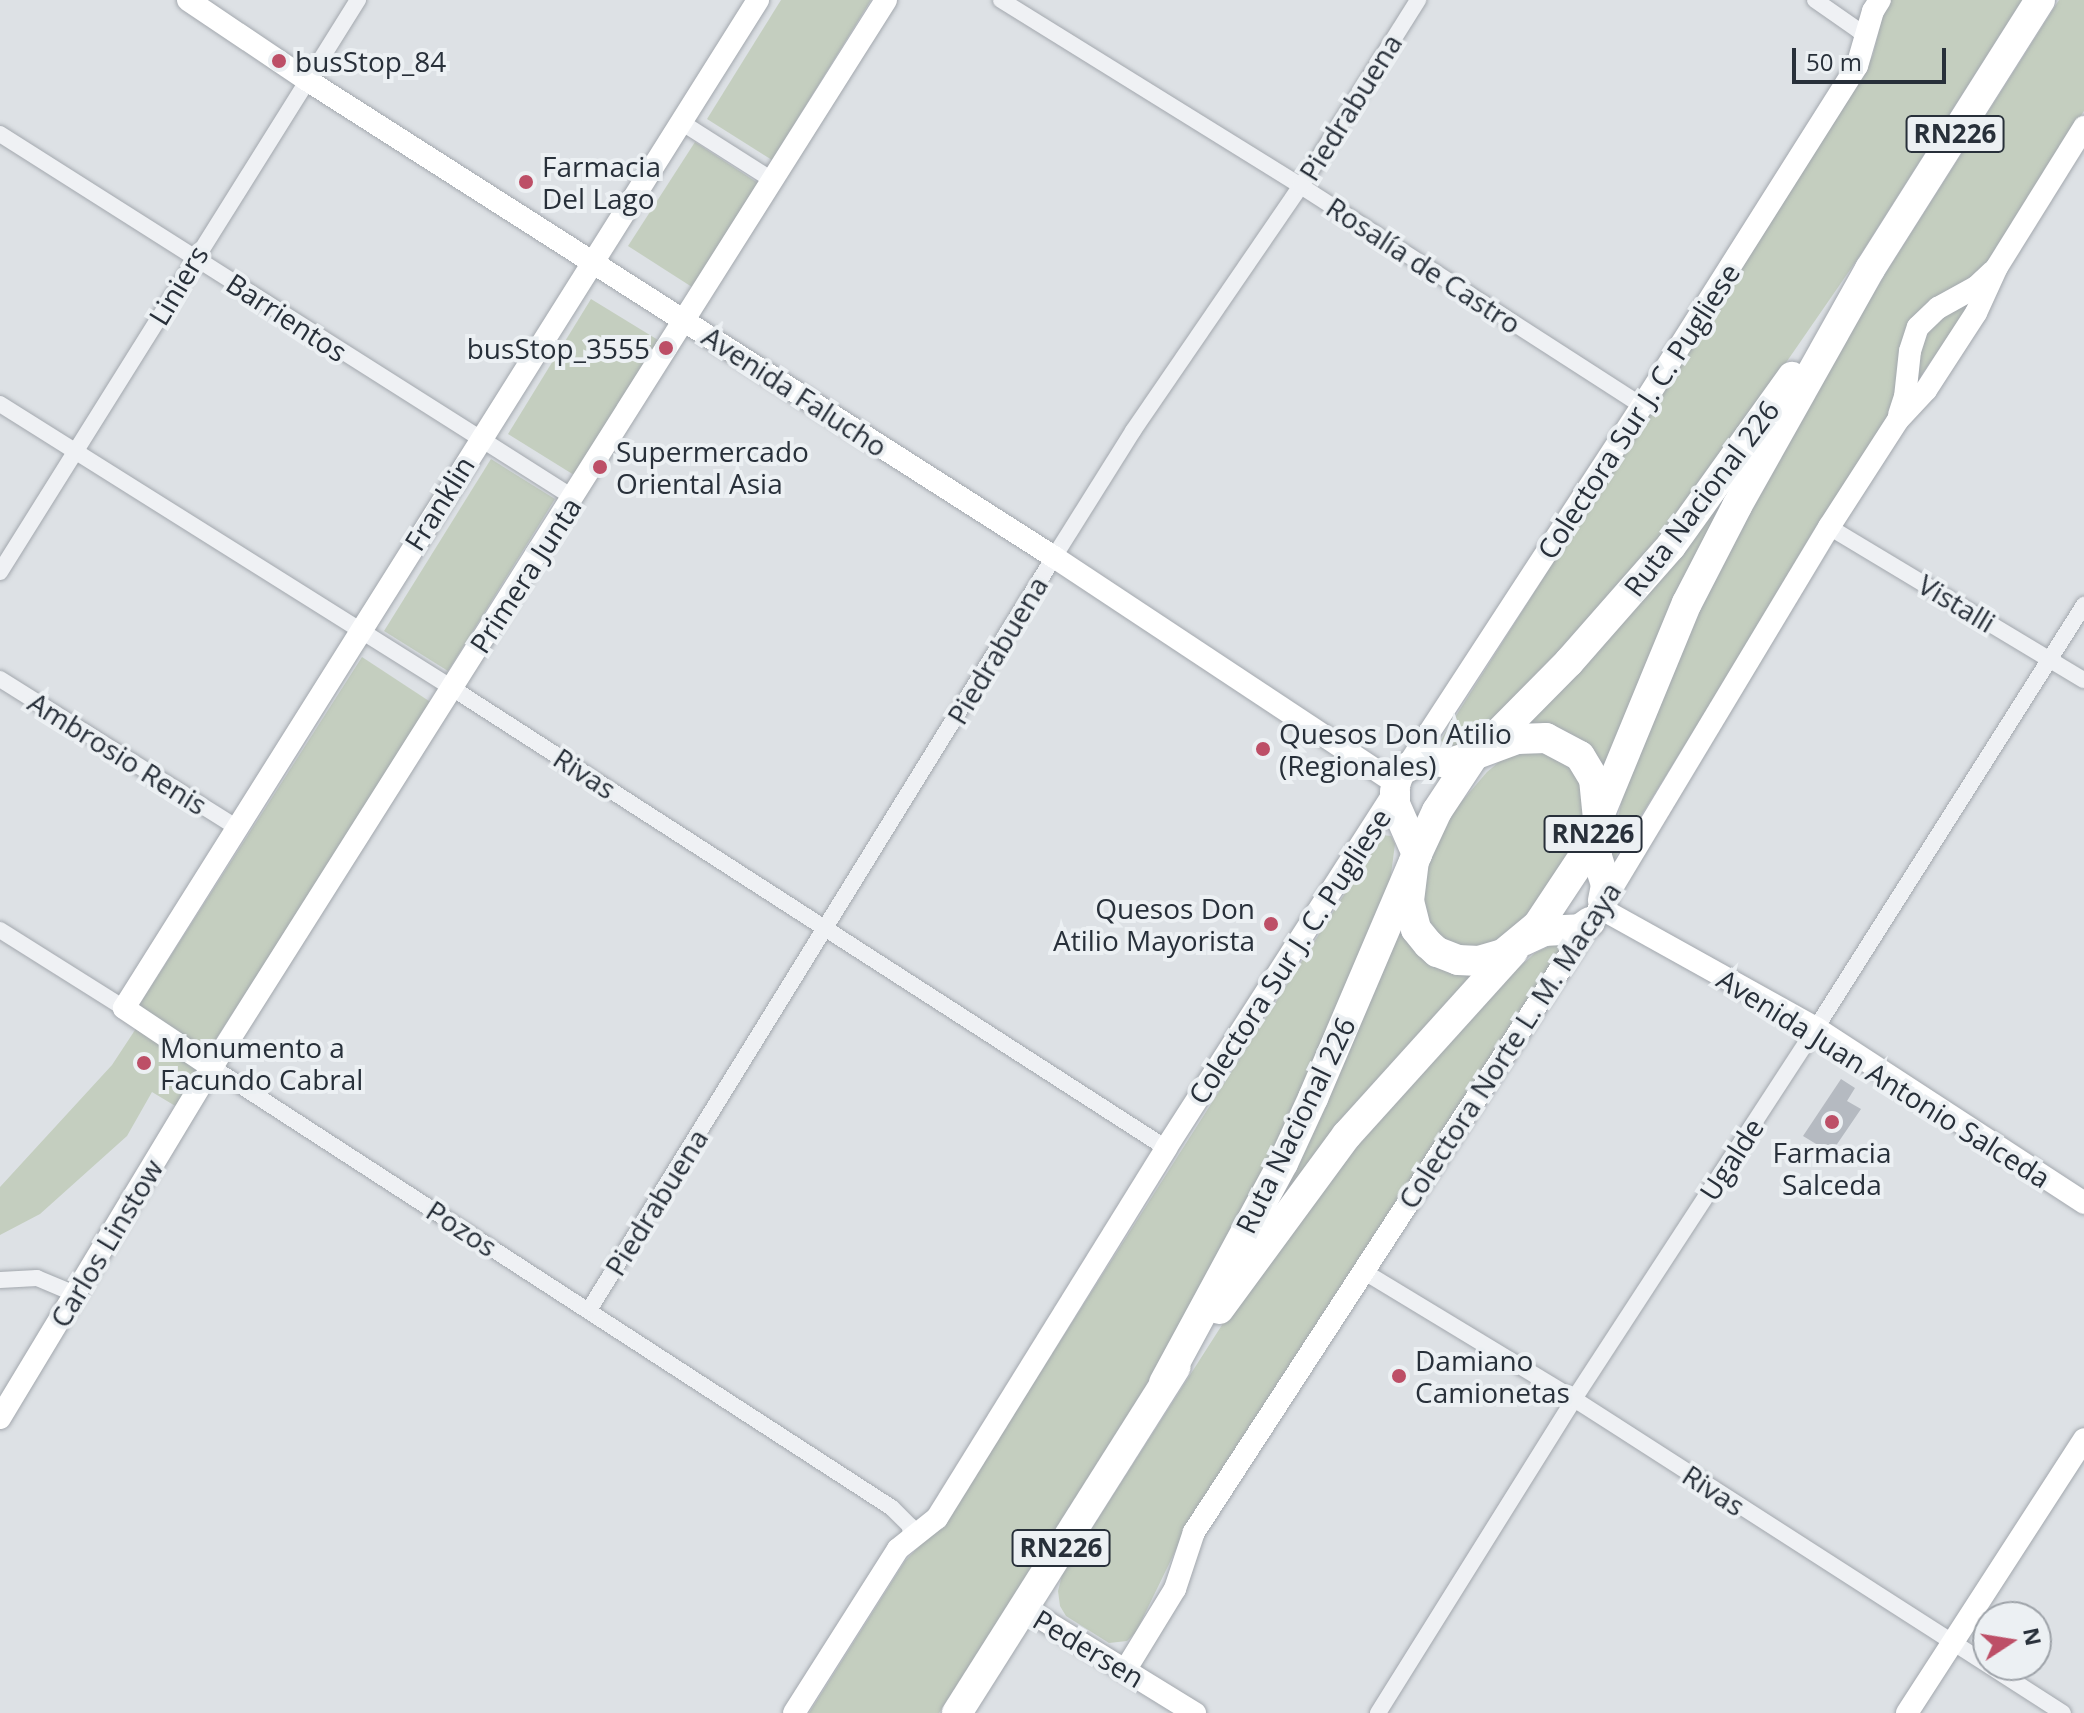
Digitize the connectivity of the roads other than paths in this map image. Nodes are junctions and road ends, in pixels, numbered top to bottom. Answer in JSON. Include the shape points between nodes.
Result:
{"nodes":[{"id":1,"x":188,"y":0,"type":"edge"},
{"id":2,"x":358,"y":0,"type":"edge"},
{"id":3,"x":758,"y":0,"type":"edge"},
{"id":4,"x":886,"y":0,"type":"edge"},
{"id":5,"x":1001,"y":0,"type":"edge"},
{"id":6,"x":1418,"y":0,"type":"edge"},
{"id":7,"x":1815,"y":0,"type":"edge"},
{"id":8,"x":1880,"y":0,"type":"edge"},
{"id":9,"x":2040,"y":0,"type":"edge"},
{"id":10,"x":1868,"y":28,"type":"junction"},
{"id":11,"x":307,"y":80,"type":"junction"},
{"id":12,"x":681,"y":122,"type":"junction"},
{"id":13,"x":0,"y":134,"type":"edge"},
{"id":14,"x":2081,"y":138,"type":"edge"},
{"id":15,"x":772,"y":180,"type":"junction"},
{"id":16,"x":1301,"y":186,"type":"junction"},
{"id":17,"x":194,"y":257,"type":"junction"},
{"id":18,"x":593,"y":262,"type":"junction"},
{"id":19,"x":1997,"y":267,"type":"junction"},
{"id":20,"x":1870,"y":269,"type":"junction"},
{"id":21,"x":683,"y":320,"type":"junction"},
{"id":22,"x":0,"y":404,"type":"edge"},
{"id":23,"x":1642,"y":406,"type":"junction"},
{"id":24,"x":1898,"y":420,"type":"junction"},
{"id":25,"x":479,"y":440,"type":"junction"},
{"id":26,"x":77,"y":452,"type":"junction"},
{"id":27,"x":574,"y":498,"type":"junction"},
{"id":28,"x":1829,"y":527,"type":"junction"},
{"id":29,"x":1054,"y":557,"type":"junction"},
{"id":30,"x":0,"y":572,"type":"edge"},
{"id":31,"x":2084,"y":605,"type":"edge"},
{"id":32,"x":359,"y":630,"type":"junction"},
{"id":33,"x":2050,"y":659,"type":"junction"},
{"id":34,"x":0,"y":679,"type":"edge"},
{"id":35,"x":2084,"y":680,"type":"edge"},
{"id":36,"x":452,"y":688,"type":"junction"},
{"id":37,"x":1478,"y":752,"type":"junction"},
{"id":38,"x":1400,"y":781,"type":"junction"},
{"id":39,"x":1597,"y":822,"type":"junction"},
{"id":40,"x":236,"y":827,"type":"junction"},
{"id":41,"x":1415,"y":858,"type":"junction"},
{"id":42,"x":1597,"y":911,"type":"junction"},
{"id":43,"x":826,"y":929,"type":"junction"},
{"id":44,"x":0,"y":930,"type":"edge"},
{"id":45,"x":1519,"y":944,"type":"junction"},
{"id":46,"x":124,"y":1008,"type":"junction"},
{"id":47,"x":1816,"y":1028,"type":"junction"},
{"id":48,"x":212,"y":1067,"type":"junction"},
{"id":49,"x":1166,"y":1148,"type":"junction"},
{"id":50,"x":2084,"y":1203,"type":"edge"},
{"id":51,"x":1363,"y":1271,"type":"junction"},
{"id":52,"x":0,"y":1280,"type":"edge"},
{"id":53,"x":75,"y":1294,"type":"junction"},
{"id":54,"x":589,"y":1310,"type":"junction"},
{"id":55,"x":1164,"y":1383,"type":"junction"},
{"id":56,"x":1574,"y":1399,"type":"junction"},
{"id":57,"x":0,"y":1418,"type":"edge"},
{"id":58,"x":2084,"y":1439,"type":"edge"},
{"id":59,"x":911,"y":1537,"type":"junction"},
{"id":60,"x":1024,"y":1608,"type":"junction"},
{"id":61,"x":1951,"y":1643,"type":"junction"},
{"id":62,"x":1126,"y":1669,"type":"junction"},
{"id":63,"x":794,"y":1713,"type":"edge"},
{"id":64,"x":957,"y":1713,"type":"edge"},
{"id":65,"x":1195,"y":1713,"type":"edge"},
{"id":66,"x":1378,"y":1713,"type":"edge"},
{"id":67,"x":1907,"y":1713,"type":"edge"},
{"id":68,"x":2063,"y":1713,"type":"edge"}],
"edges":[{"from":1,"to":11,"type":"main road","name":"Avenida Falucho"},
{"from":2,"to":11,"type":"street","name":"Liniers"},
{"from":3,"to":12,"type":"main road","name":"Franklin"},
{"from":4,"to":15,"type":"main road","name":"Primera Junta"},
{"from":5,"to":16,"type":"street","name":"Rosalía de Castro"},
{"from":6,"to":16,"type":"street","name":"Piedrabuena"},
{"from":7,"to":10,"type":"street","via":[[1858,30]]},
{"from":8,"to":10,"type":"main road","name":"Colectora Sur J. C. Pugliese"},
{"from":9,"to":20,"type":"highway","name":"Ruta Nacional 226","number":"RN226"},
{"from":10,"to":23,"type":"main road","name":"Colectora Sur J. C. Pugliese","via":[[1857,66]]},
{"from":11,"to":17,"type":"street","name":"Liniers"},
{"from":11,"to":18,"type":"main road","name":"Avenida Falucho"},
{"from":12,"to":15,"type":"street"},
{"from":12,"to":18,"type":"main road","name":"Franklin"},
{"from":13,"to":17,"type":"street","name":"Barrientos"},
{"from":14,"to":19,"type":"main road","name":"Colectora Norte L. M. Macaya"},
{"from":15,"to":21,"type":"main road","name":"Primera Junta"},
{"from":16,"to":23,"type":"street","name":"Rosalía de Castro"},
{"from":16,"to":29,"type":"street","name":"Piedrabuena","via":[[1133,431]]},
{"from":17,"to":25,"type":"street","name":"Barrientos"},
{"from":17,"to":26,"type":"street","name":"Liniers"},
{"from":18,"to":21,"type":"main road","name":"Avenida Falucho"},
{"from":18,"to":25,"type":"main road","name":"Franklin"},
{"from":19,"to":24,"type":"main road","name":"Colectora Norte L. M. Macaya","via":[[1976,313],[1926,390]]},
{"from":19,"to":24,"type":"main road","name":"Colectora Norte L. M. Macaya","via":[[1918,327]]},
{"from":20,"to":37,"type":"highway","name":"Ruta Nacional 226","number":"RN226","via":[[1695,517],[1604,623]]},
{"from":20,"to":39,"type":"highway","name":"Ruta Nacional 226","number":"RN226","via":[[1687,603]]},
{"from":21,"to":27,"type":"main road","name":"Primera Junta"},
{"from":21,"to":29,"type":"main road","name":"Avenida Falucho"},
{"from":22,"to":26,"type":"street","name":"Rivas"},
{"from":23,"to":38,"type":"main road","name":"Colectora Sur J. C. Pugliese"},
{"from":24,"to":28,"type":"main road","name":"Colectora Norte L. M. Macaya"},
{"from":25,"to":27,"type":"street","name":"Barrientos"},
{"from":25,"to":32,"type":"main road","name":"Franklin"},
{"from":26,"to":30,"type":"street","name":"Liniers"},
{"from":26,"to":32,"type":"street","name":"Rivas"},
{"from":27,"to":36,"type":"main road","name":"Primera Junta"},
{"from":28,"to":33,"type":"street","name":"Vistalli"},
{"from":28,"to":42,"type":"main road","name":"Colectora Norte L. M. Macaya"},
{"from":29,"to":38,"type":"main road","name":"Avenida Falucho"},
{"from":29,"to":43,"type":"street","name":"Piedrabuena"},
{"from":31,"to":33,"type":"street","name":"Ugalde"},
{"from":32,"to":36,"type":"street","name":"Rivas"},
{"from":32,"to":40,"type":"main road","name":"Franklin"},
{"from":33,"to":35,"type":"street","name":"Vistalli"},
{"from":33,"to":47,"type":"street","name":"Ugalde"},
{"from":34,"to":40,"type":"street","name":"Ambrosio Renis"},
{"from":36,"to":43,"type":"street","name":"Rivas"},
{"from":36,"to":48,"type":"main road","name":"Primera Junta"},
{"from":37,"to":38,"type":"highway","via":[[1450,763],[1422,760]]},
{"from":37,"to":39,"type":"highway","name":"Ruta Nacional 226","number":"RN226","via":[[1532,736],[1571,749],[1594,779]]},
{"from":37,"to":41,"type":"highway","name":"Ruta Nacional 226","number":"RN226","via":[[1437,811]]},
{"from":38,"to":41,"type":"highway","via":[[1395,804],[1415,841]]},
{"from":38,"to":49,"type":"main road","name":"Colectora Sur J. C. Pugliese"},
{"from":39,"to":42,"type":"highway","via":[[1597,857],[1606,885]]},
{"from":39,"to":45,"type":"highway","name":"Ruta Nacional 226","number":"RN226","via":[[1573,876]]},
{"from":40,"to":46,"type":"main road","name":"Franklin"},
{"from":41,"to":45,"type":"highway","name":"Ruta Nacional 226","number":"RN226","via":[[1409,886],[1412,916],[1437,952],[1479,961]]},
{"from":41,"to":55,"type":"highway","name":"Ruta Nacional 226","number":"RN226","via":[[1283,1163]]},
{"from":42,"to":45,"type":"highway","via":[[1580,929],[1544,931]]},
{"from":42,"to":47,"type":"main road","name":"Avenida Juan Antonio Salceda"},
{"from":42,"to":51,"type":"main road","name":"Colectora Norte L. M. Macaya"},
{"from":43,"to":49,"type":"street","name":"Rivas"},
{"from":43,"to":54,"type":"street","name":"Piedrabuena"},
{"from":44,"to":46,"type":"street","name":"Pozos"},
{"from":45,"to":55,"type":"highway","name":"Ruta Nacional 226","number":"RN226","via":[[1347,1135]]},
{"from":46,"to":48,"type":"main road","name":"Pozos"},
{"from":47,"to":50,"type":"main road","name":"Avenida Juan Antonio Salceda"},
{"from":47,"to":56,"type":"street","name":"Ugalde"},
{"from":48,"to":53,"type":"main road","name":"Carlos Linstow"},
{"from":48,"to":54,"type":"street","name":"Pozos"},
{"from":49,"to":59,"type":"main road","name":"Colectora Sur J. C. Pugliese","via":[[937,1518]]},
{"from":51,"to":56,"type":"street","name":"Rivas"},
{"from":51,"to":62,"type":"main road","name":"Colectora Norte L. M. Macaya","via":[[1194,1532],[1175,1589]]},
{"from":52,"to":53,"type":"street","via":[[37,1278]]},
{"from":53,"to":57,"type":"main road","name":"Carlos Linstow"},
{"from":54,"to":59,"type":"street","name":"Pozos","via":[[892,1508],[910,1526]]},
{"from":55,"to":60,"type":"highway","name":"Ruta Nacional 226","number":"RN226"},
{"from":56,"to":61,"type":"street","name":"Rivas"},
{"from":56,"to":66,"type":"street","name":"Ugalde"},
{"from":58,"to":61,"type":"main road"},
{"from":59,"to":63,"type":"main road","name":"Colectora Sur J. C. Pugliese","via":[[898,1549]]},
{"from":60,"to":62,"type":"main road","name":"Pedersen"},
{"from":60,"to":64,"type":"highway","name":"Ruta Nacional 226","number":"RN226"},
{"from":61,"to":67,"type":"main road"},
{"from":61,"to":68,"type":"street","name":"Rivas"},
{"from":62,"to":65,"type":"main road","name":"Pedersen"}]}
